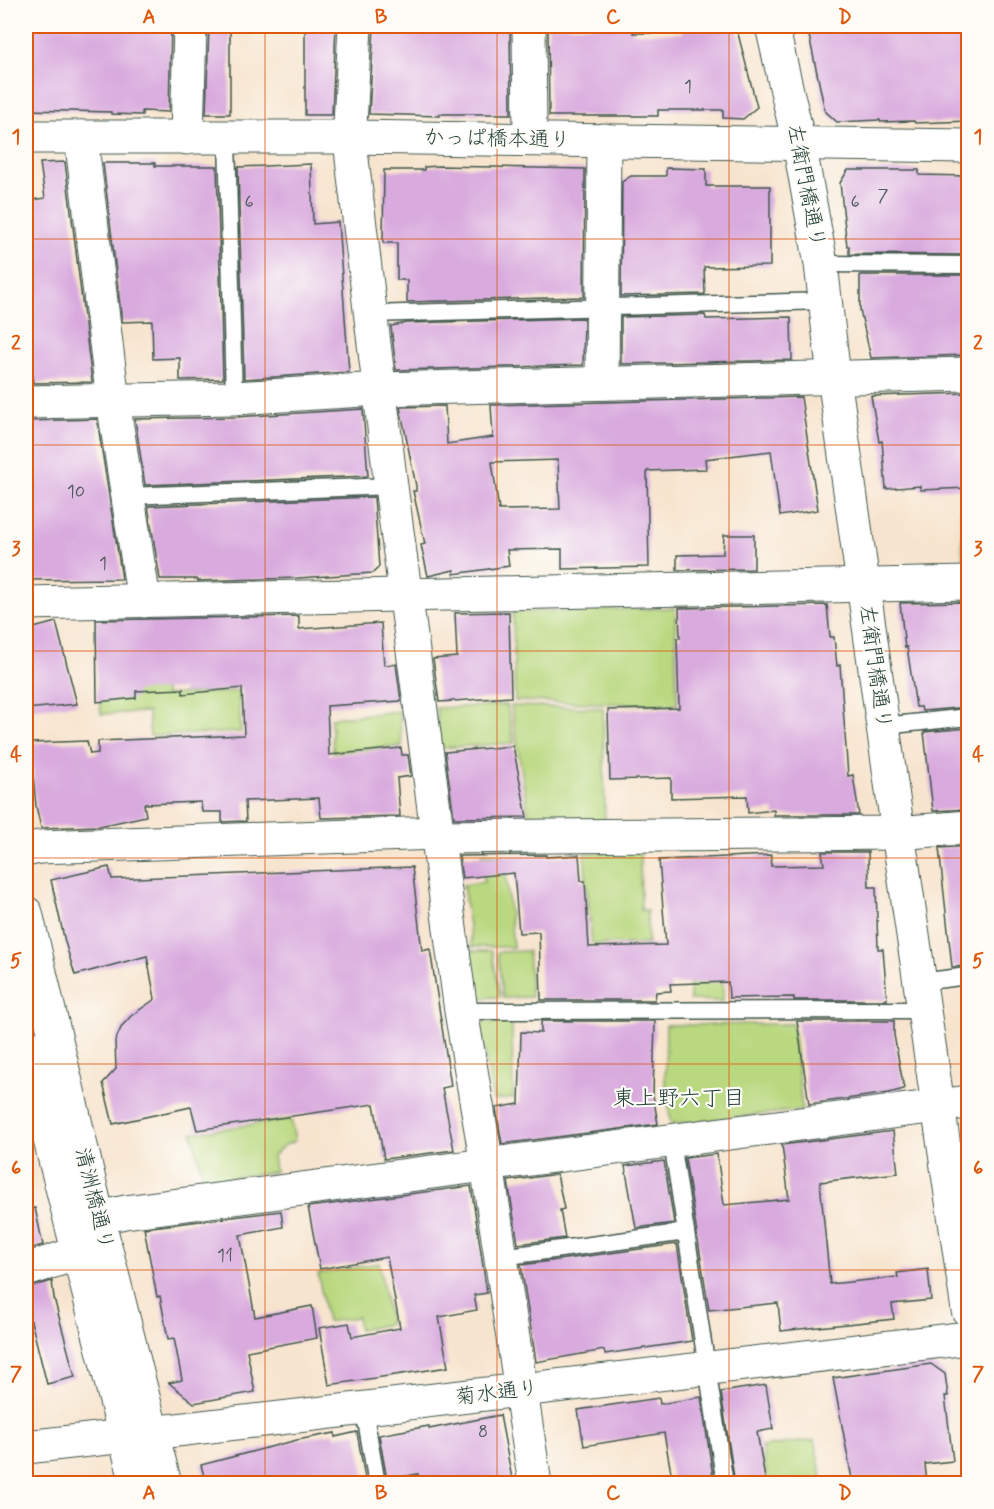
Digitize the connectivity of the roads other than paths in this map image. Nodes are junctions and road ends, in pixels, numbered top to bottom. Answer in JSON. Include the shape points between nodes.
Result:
{"nodes":[{"id":1,"x":190,"y":26,"type":"edge"},
{"id":2,"x":355,"y":26,"type":"edge"},
{"id":3,"x":529,"y":26,"type":"edge"},
{"id":4,"x":772,"y":26,"type":"edge"},
{"id":5,"x":26,"y":137,"type":"edge"},
{"id":6,"x":81,"y":137,"type":"junction"},
{"id":7,"x":351,"y":137,"type":"junction"},
{"id":8,"x":187,"y":138,"type":"junction"},
{"id":9,"x":227,"y":138,"type":"junction"},
{"id":10,"x":530,"y":139,"type":"junction"},
{"id":11,"x":604,"y":140,"type":"junction"},
{"id":12,"x":799,"y":143,"type":"junction"},
{"id":13,"x":969,"y":146,"type":"edge"},
{"id":14,"x":820,"y":264,"type":"junction"},
{"id":15,"x":969,"y":266,"type":"edge"},
{"id":16,"x":825,"y":301,"type":"junction"},
{"id":17,"x":603,"y":307,"type":"junction"},
{"id":18,"x":370,"y":314,"type":"junction"},
{"id":19,"x":969,"y":374,"type":"edge"},
{"id":20,"x":834,"y":378,"type":"junction"},
{"id":21,"x":602,"y":383,"type":"junction"},
{"id":22,"x":380,"y":389,"type":"junction"},
{"id":23,"x":234,"y":398,"type":"junction"},
{"id":24,"x":113,"y":401,"type":"junction"},
{"id":25,"x":26,"y":402,"type":"edge"},
{"id":26,"x":392,"y":486,"type":"junction"},
{"id":27,"x":128,"y":496,"type":"junction"},
{"id":28,"x":969,"y":583,"type":"edge"},
{"id":29,"x":864,"y":584,"type":"junction"},
{"id":30,"x":407,"y":596,"type":"junction"},
{"id":31,"x":144,"y":602,"type":"junction"},
{"id":32,"x":26,"y":603,"type":"edge"},
{"id":33,"x":969,"y":717,"type":"edge"},
{"id":34,"x":884,"y":726,"type":"junction"},
{"id":35,"x":969,"y":827,"type":"edge"},
{"id":36,"x":898,"y":833,"type":"junction"},
{"id":37,"x":438,"y":835,"type":"junction"},
{"id":38,"x":26,"y":850,"type":"edge"},
{"id":39,"x":26,"y":913,"type":"edge"},
{"id":40,"x":969,"y":976,"type":"edge"},
{"id":41,"x":922,"y":996,"type":"junction"},
{"id":42,"x":461,"y":1011,"type":"junction"},
{"id":43,"x":26,"y":1045,"type":"edge"},
{"id":44,"x":32,"y":1098,"type":"edge"},
{"id":45,"x":954,"y":1104,"type":"edge"},
{"id":46,"x":672,"y":1142,"type":"junction"},
{"id":47,"x":487,"y":1165,"type":"junction"},
{"id":48,"x":961,"y":1207,"type":"edge"},
{"id":49,"x":98,"y":1218,"type":"junction"},
{"id":50,"x":686,"y":1232,"type":"junction"},
{"id":51,"x":78,"y":1253,"type":"junction"},
{"id":52,"x":501,"y":1257,"type":"junction"},
{"id":53,"x":26,"y":1270,"type":"edge"},
{"id":54,"x":969,"y":1310,"type":"edge"},
{"id":55,"x":969,"y":1338,"type":"edge"},
{"id":56,"x":708,"y":1369,"type":"junction"},
{"id":57,"x":521,"y":1389,"type":"junction"},
{"id":58,"x":364,"y":1408,"type":"junction"},
{"id":59,"x":139,"y":1435,"type":"junction"},
{"id":60,"x":26,"y":1447,"type":"edge"},
{"id":61,"x":137,"y":1484,"type":"edge"},
{"id":62,"x":165,"y":1484,"type":"edge"},
{"id":63,"x":377,"y":1484,"type":"edge"},
{"id":64,"x":535,"y":1484,"type":"edge"},
{"id":65,"x":726,"y":1484,"type":"edge"}],
"edges":[{"from":1,"to":8,"type":"street"},
{"from":2,"to":7,"type":"street"},
{"from":3,"to":10,"type":"street"},
{"from":4,"to":12,"type":"street","name":"左衛門橋通り"},
{"from":5,"to":6,"type":"street","name":"かっぱ橋本通り"},
{"from":6,"to":8,"type":"street","name":"かっぱ橋本通り"},
{"from":6,"to":24,"type":"street"},
{"from":7,"to":9,"type":"street","name":"かっぱ橋本通り"},
{"from":7,"to":10,"type":"street","name":"かっぱ橋本通り"},
{"from":7,"to":18,"type":"street"},
{"from":8,"to":9,"type":"street","name":"かっぱ橋本通り"},
{"from":9,"to":23,"type":"lane"},
{"from":10,"to":11,"type":"street","name":"かっぱ橋本通り"},
{"from":11,"to":12,"type":"street","name":"かっぱ橋本通り"},
{"from":11,"to":17,"type":"street"},
{"from":12,"to":13,"type":"street","name":"かっぱ橋本通り"},
{"from":12,"to":14,"type":"street","name":"左衛門橋通り"},
{"from":14,"to":15,"type":"lane"},
{"from":14,"to":16,"type":"street","name":"左衛門橋通り"},
{"from":16,"to":17,"type":"lane"},
{"from":16,"to":20,"type":"street","name":"左衛門橋通り"},
{"from":17,"to":18,"type":"lane"},
{"from":17,"to":21,"type":"street"},
{"from":18,"to":22,"type":"street"},
{"from":19,"to":20,"type":"street"},
{"from":20,"to":21,"type":"street"},
{"from":20,"to":29,"type":"street","name":"左衛門橋通り"},
{"from":21,"to":22,"type":"street"},
{"from":22,"to":23,"type":"street"},
{"from":22,"to":26,"type":"street"},
{"from":23,"to":24,"type":"street"},
{"from":24,"to":25,"type":"street"},
{"from":24,"to":27,"type":"street"},
{"from":26,"to":27,"type":"lane"},
{"from":26,"to":30,"type":"street"},
{"from":27,"to":31,"type":"street"},
{"from":28,"to":29,"type":"street"},
{"from":29,"to":30,"type":"street"},
{"from":29,"to":34,"type":"street","name":"左衛門橋通り"},
{"from":30,"to":31,"type":"street"},
{"from":30,"to":37,"type":"street"},
{"from":31,"to":32,"type":"street"},
{"from":33,"to":34,"type":"lane"},
{"from":34,"to":36,"type":"street","name":"左衛門橋通り"},
{"from":35,"to":36,"type":"street"},
{"from":36,"to":37,"type":"street"},
{"from":36,"to":41,"type":"street","name":"左衛門橋通り"},
{"from":37,"to":38,"type":"street"},
{"from":37,"to":42,"type":"street"},
{"from":39,"to":49,"type":"street","name":"清洲橋通り"},
{"from":40,"to":41,"type":"lane"},
{"from":41,"to":42,"type":"lane"},
{"from":41,"to":45,"type":"street","name":"左衛門橋通り"},
{"from":42,"to":47,"type":"street"},
{"from":43,"to":44,"type":"street","name":"清洲橋通り"},
{"from":44,"to":51,"type":"street","name":"清洲橋通り"},
{"from":45,"to":46,"type":"street"},
{"from":45,"to":48,"type":"street","name":"左衛門橋通り"},
{"from":46,"to":47,"type":"street"},
{"from":46,"to":50,"type":"lane"},
{"from":47,"to":49,"type":"street"},
{"from":47,"to":52,"type":"street"},
{"from":48,"to":54,"type":"street","name":"左衛門橋通り"},
{"from":49,"to":59,"type":"street","name":"清洲橋通り"},
{"from":50,"to":52,"type":"lane"},
{"from":50,"to":56,"type":"lane"},
{"from":51,"to":53,"type":"street"},
{"from":51,"to":59,"type":"street","name":"清洲橋通り"},
{"from":52,"to":57,"type":"street"},
{"from":55,"to":56,"type":"street","name":"菊水通り"},
{"from":56,"to":57,"type":"street","name":"菊水通り"},
{"from":56,"to":65,"type":"lane"},
{"from":57,"to":58,"type":"street","name":"菊水通り"},
{"from":57,"to":64,"type":"street"},
{"from":58,"to":59,"type":"street","name":"菊水通り"},
{"from":58,"to":63,"type":"lane"},
{"from":59,"to":60,"type":"street","name":"菊水通り"},
{"from":59,"to":61,"type":"street","name":"清洲橋通り"},
{"from":59,"to":62,"type":"street","name":"清洲橋通り"}]}
